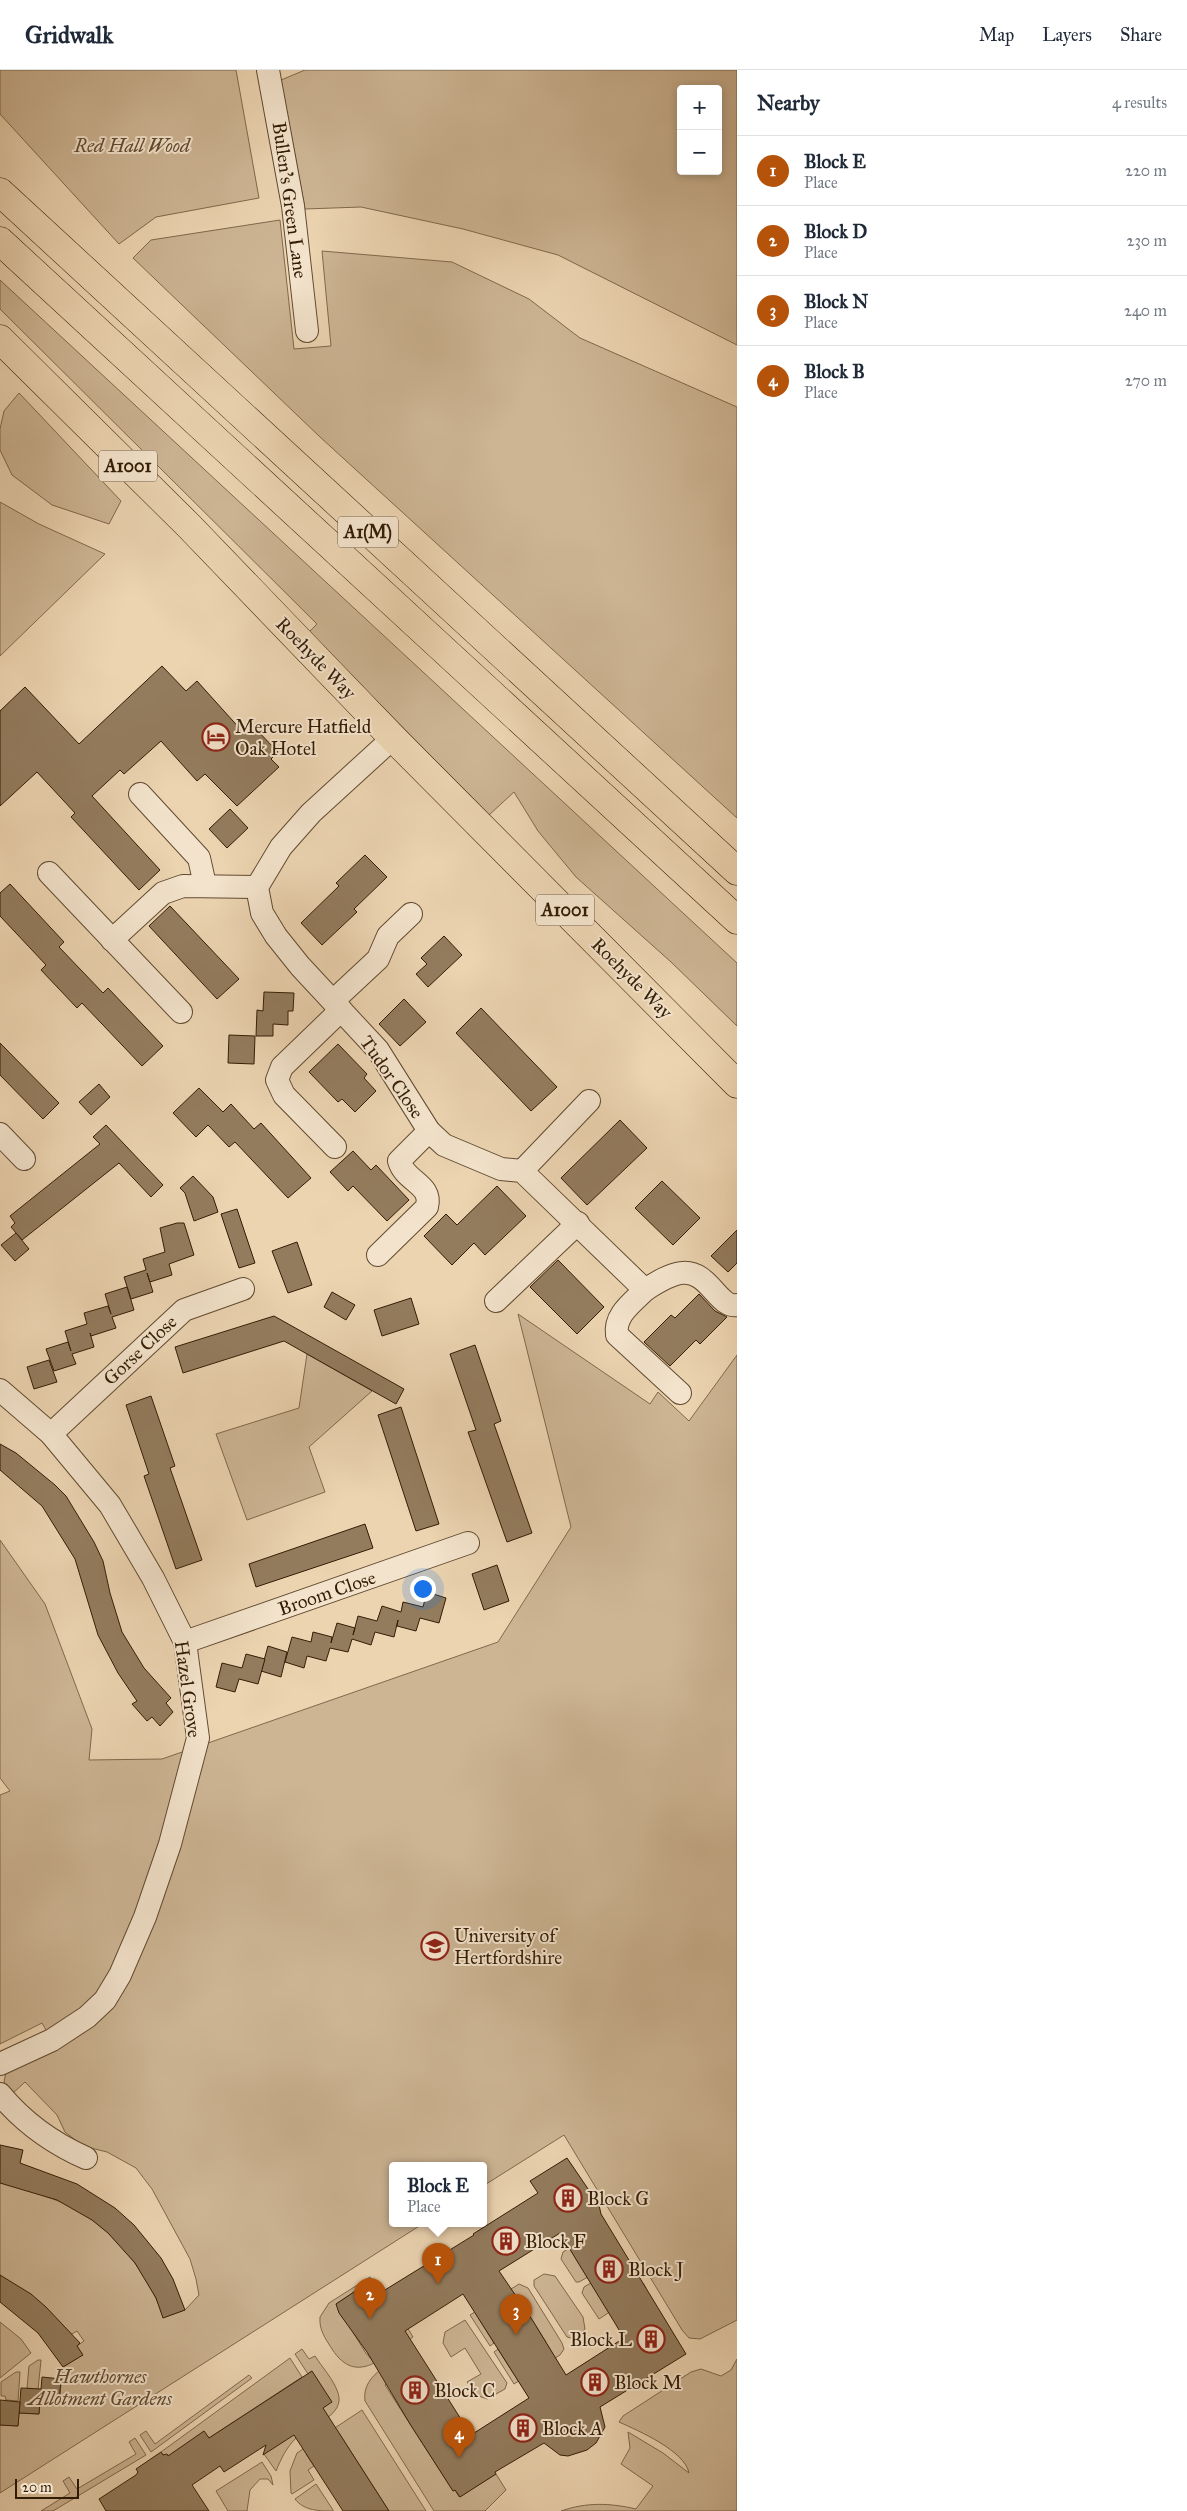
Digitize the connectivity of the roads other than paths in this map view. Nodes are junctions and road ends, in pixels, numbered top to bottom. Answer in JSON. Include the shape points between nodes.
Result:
{"nodes":[{"id":1,"x":268,"y":70,"type":"edge"},
{"id":2,"x":0,"y":192,"type":"edge"},
{"id":3,"x":0,"y":241,"type":"edge"},
{"id":4,"x":307,"y":331,"type":"dead end"},
{"id":5,"x":0,"y":339,"type":"edge"},
{"id":6,"x":392,"y":738,"type":"junction"},
{"id":7,"x":140,"y":794,"type":"dead end"},
{"id":8,"x":737,"y":871,"type":"edge"},
{"id":9,"x":49,"y":874,"type":"dead end"},
{"id":10,"x":205,"y":885,"type":"junction"},
{"id":11,"x":257,"y":887,"type":"junction"},
{"id":12,"x":411,"y":914,"type":"dead end"},
{"id":13,"x":737,"y":920,"type":"edge"},
{"id":14,"x":112,"y":940,"type":"junction"},
{"id":15,"x":337,"y":1006,"type":"junction"},
{"id":16,"x":181,"y":1012,"type":"dead end"},
{"id":17,"x":737,"y":1084,"type":"edge"},
{"id":18,"x":589,"y":1102,"type":"dead end"},
{"id":19,"x":429,"y":1132,"type":"junction"},
{"id":20,"x":0,"y":1134,"type":"edge"},
{"id":21,"x":335,"y":1147,"type":"dead end"},
{"id":22,"x":24,"y":1159,"type":"dead end"},
{"id":23,"x":522,"y":1171,"type":"junction"},
{"id":24,"x":578,"y":1223,"type":"junction"},
{"id":25,"x":378,"y":1254,"type":"dead end"},
{"id":26,"x":243,"y":1289,"type":"dead end"},
{"id":27,"x":645,"y":1290,"type":"junction"},
{"id":28,"x":496,"y":1301,"type":"dead end"},
{"id":29,"x":737,"y":1305,"type":"edge"},
{"id":30,"x":0,"y":1390,"type":"edge"},
{"id":31,"x":680,"y":1393,"type":"dead end"},
{"id":32,"x":50,"y":1434,"type":"junction"},
{"id":33,"x":468,"y":1543,"type":"dead end"},
{"id":34,"x":185,"y":1642,"type":"junction"},
{"id":35,"x":0,"y":2064,"type":"edge"},
{"id":36,"x":0,"y":2094,"type":"edge"},
{"id":37,"x":86,"y":2158,"type":"dead end"}],
"edges":[{"from":1,"to":4,"type":"street","name":"Bullen's Green Lane","via":[[293,206]]},
{"from":2,"to":8,"type":"main road","number":"A1(M)"},
{"from":3,"to":13,"type":"main road","number":"A1(M)"},
{"from":5,"to":6,"type":"main road","name":"Roehyde Way","number":"A1001","via":[[189,526]]},
{"from":6,"to":11,"type":"street","via":[[311,813],[281,847]]},
{"from":6,"to":17,"type":"main road","name":"Roehyde Way","number":"A1001"},
{"from":7,"to":10,"type":"street","via":[[200,858]]},
{"from":9,"to":14,"type":"street"},
{"from":10,"to":11,"type":"street"},
{"from":10,"to":14,"type":"street","via":[[183,886],[162,893]]},
{"from":11,"to":15,"type":"street","name":"Tudor Close","via":[[262,913],[276,936]]},
{"from":12,"to":15,"type":"street","via":[[388,936],[378,959]]},
{"from":14,"to":16,"type":"street"},
{"from":15,"to":19,"type":"street","name":"Tudor Close","via":[[378,1050]]},
{"from":15,"to":21,"type":"street","via":[[282,1067],[277,1080],[284,1095]]},
{"from":18,"to":23,"type":"street"},
{"from":19,"to":23,"type":"street","name":"Tudor Close","via":[[444,1145],[501,1169]]},
{"from":19,"to":25,"type":"street","name":"Tudor Close","via":[[399,1161],[403,1173],[427,1192],[430,1199],[428,1207]]},
{"from":20,"to":22,"type":"street"},
{"from":23,"to":24,"type":"street"},
{"from":24,"to":27,"type":"street"},
{"from":24,"to":28,"type":"street"},
{"from":26,"to":32,"type":"street","name":"Gorse Close","via":[[184,1310]]},
{"from":27,"to":29,"type":"street","via":[[682,1273],[697,1274],[725,1302]]},
{"from":27,"to":31,"type":"street","via":[[618,1317],[617,1335]]},
{"from":30,"to":32,"type":"street","name":"Hazel Grove"},
{"from":32,"to":34,"type":"street","name":"Hazel Grove","via":[[110,1505],[153,1578]]},
{"from":33,"to":34,"type":"street","name":"Broom Close"},
{"from":34,"to":35,"type":"street","name":"Hazel Grove","via":[[198,1738],[170,1844],[120,1975],[105,2000],[87,2017],[52,2040]]},
{"from":36,"to":37,"type":"street","via":[[35,2129]]}]}
